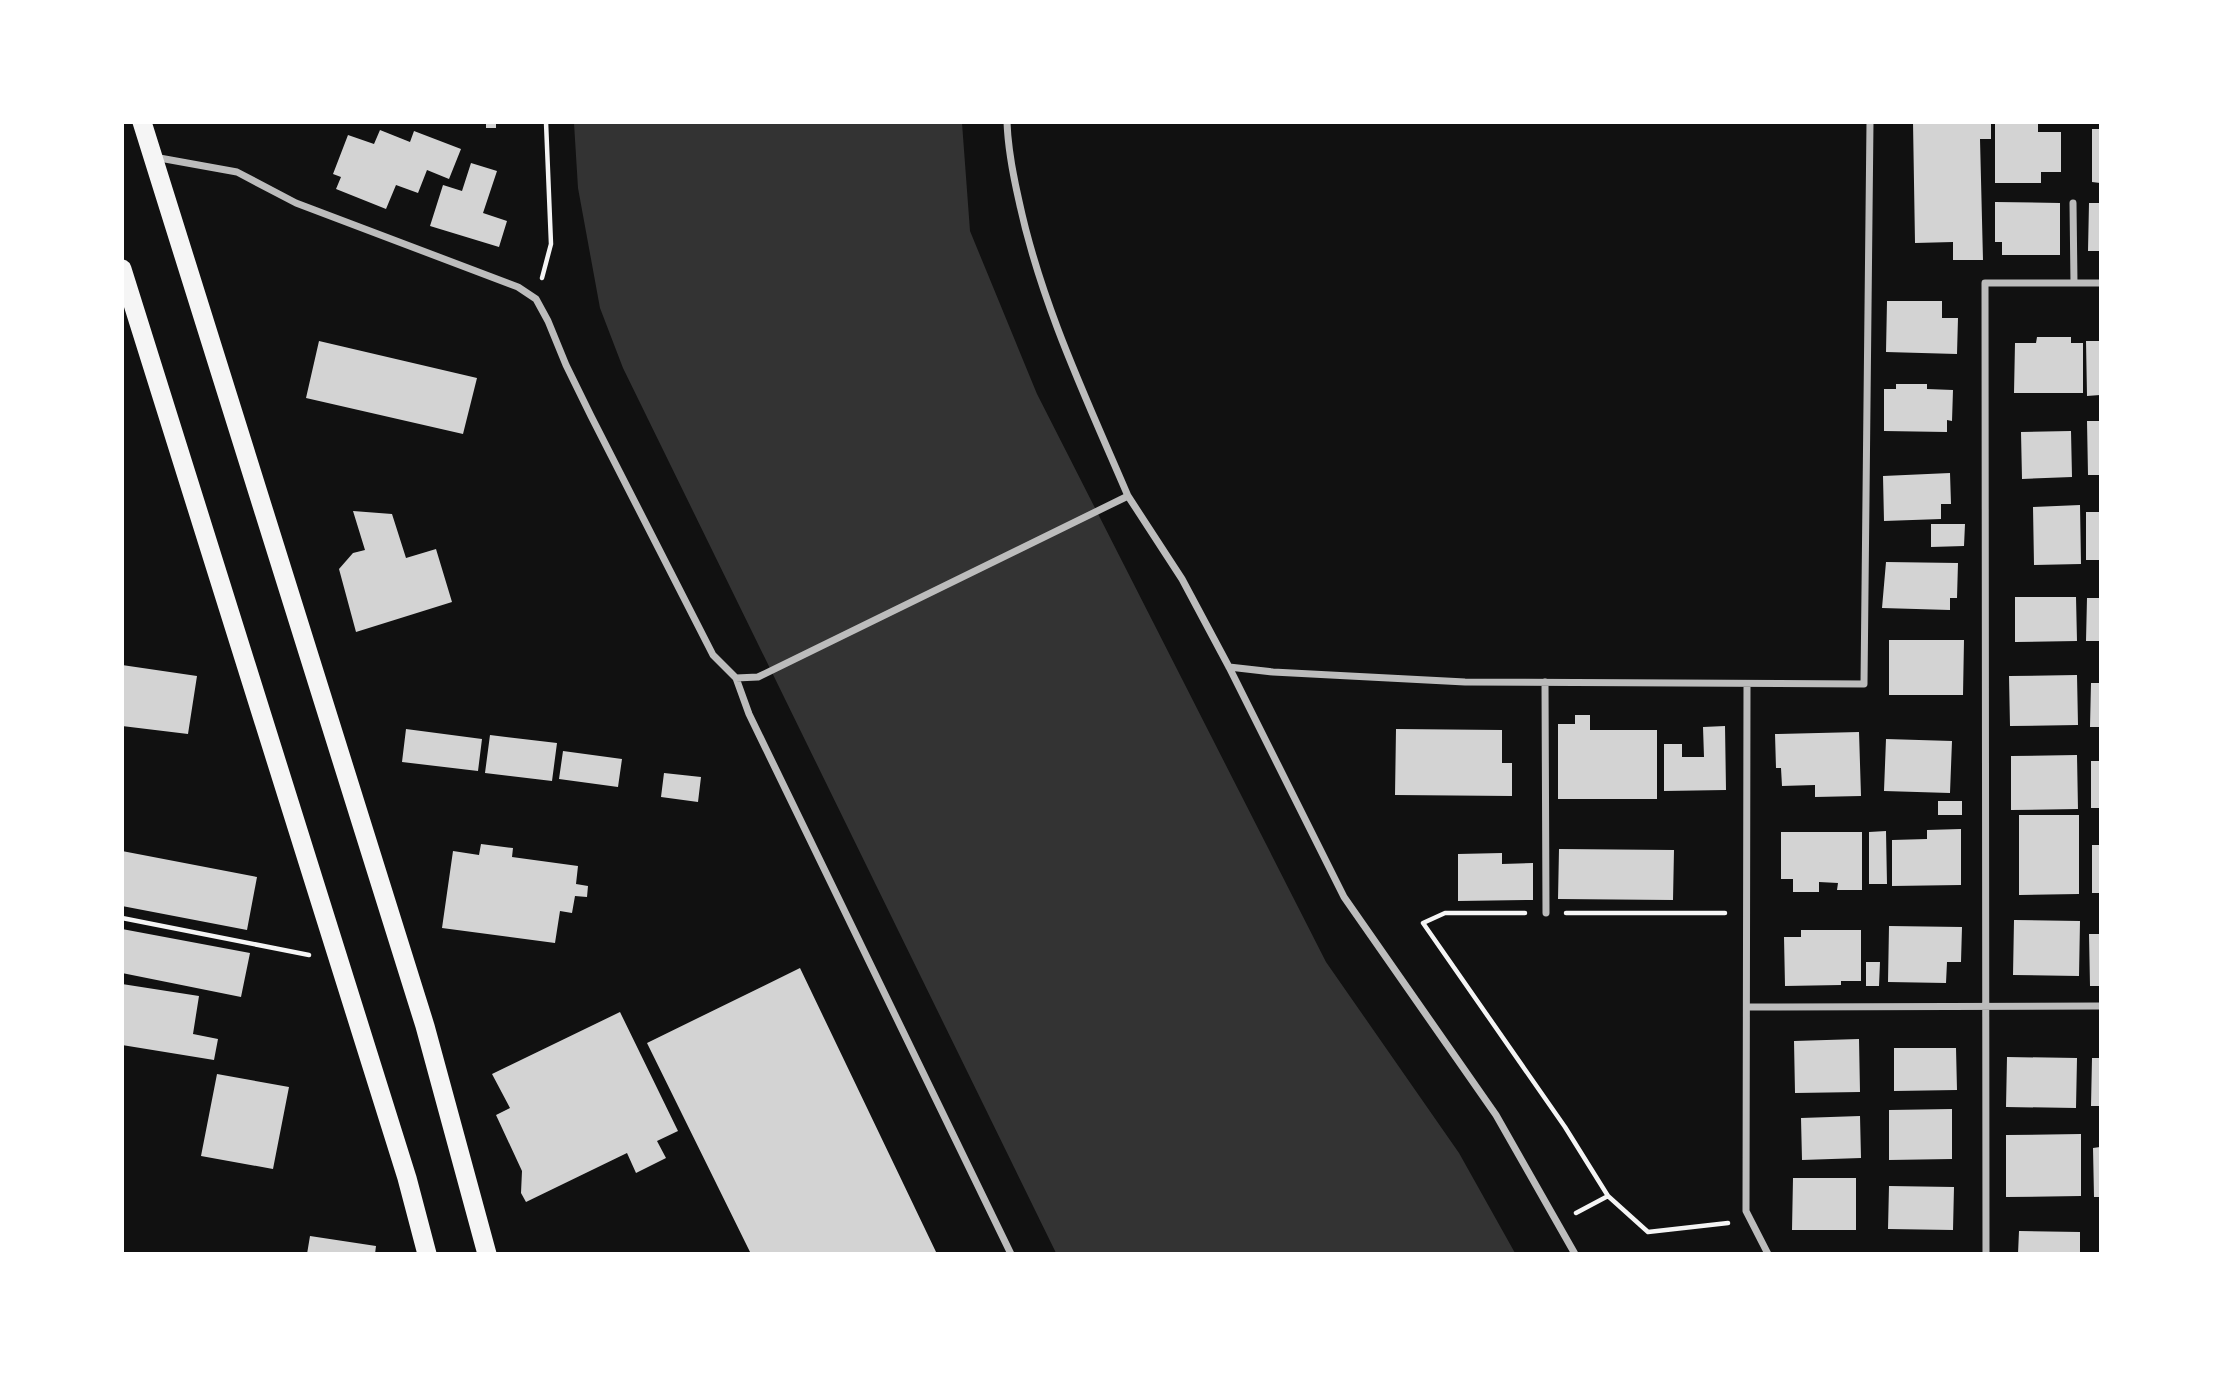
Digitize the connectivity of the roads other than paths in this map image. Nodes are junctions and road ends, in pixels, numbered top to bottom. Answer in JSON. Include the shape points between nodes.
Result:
{"nodes":[{"id":1,"x":142,"y":122,"type":"edge"},
{"id":2,"x":1007,"y":122,"type":"edge"},
{"id":3,"x":1870,"y":122,"type":"edge"},
{"id":4,"x":153,"y":157,"type":"junction"},
{"id":5,"x":2073,"y":204,"type":"dead end"},
{"id":6,"x":122,"y":269,"type":"edge"},
{"id":7,"x":2074,"y":283,"type":"junction"},
{"id":8,"x":2101,"y":283,"type":"edge"},
{"id":9,"x":1128,"y":496,"type":"junction"},
{"id":10,"x":1229,"y":667,"type":"junction"},
{"id":11,"x":736,"y":678,"type":"junction"},
{"id":12,"x":1545,"y":682,"type":"junction"},
{"id":13,"x":1747,"y":685,"type":"junction"},
{"id":14,"x":1546,"y":912,"type":"road end"},
{"id":15,"x":1986,"y":1006,"type":"junction"},
{"id":16,"x":2101,"y":1006,"type":"edge"},
{"id":17,"x":1747,"y":1007,"type":"junction"},
{"id":18,"x":427,"y":1254,"type":"edge"},
{"id":19,"x":487,"y":1254,"type":"edge"},
{"id":20,"x":1011,"y":1254,"type":"edge"},
{"id":21,"x":1574,"y":1254,"type":"edge"},
{"id":22,"x":1768,"y":1254,"type":"edge"},
{"id":23,"x":1986,"y":1254,"type":"edge"}],
"edges":[{"from":1,"to":4,"type":"highway"},
{"from":2,"to":9,"type":"street","via":[[1027,242],[1067,355]]},
{"from":3,"to":13,"type":"street","via":[[1864,684]]},
{"from":4,"to":11,"type":"street","via":[[237,172],[296,203],[518,287],[536,299],[713,655]]},
{"from":4,"to":19,"type":"highway","via":[[425,1026]]},
{"from":5,"to":7,"type":"street"},
{"from":6,"to":18,"type":"highway"},
{"from":7,"to":8,"type":"street"},
{"from":7,"to":15,"type":"street","via":[[1985,283]]},
{"from":9,"to":10,"type":"street","via":[[1182,579]]},
{"from":9,"to":11,"type":"street","via":[[758,677]]},
{"from":10,"to":12,"type":"street","via":[[1465,682]]},
{"from":10,"to":21,"type":"street","via":[[1344,897],[1496,1115]]},
{"from":11,"to":20,"type":"street"},
{"from":12,"to":13,"type":"street"},
{"from":12,"to":14,"type":"street"},
{"from":13,"to":17,"type":"street"},
{"from":15,"to":16,"type":"street"},
{"from":15,"to":17,"type":"street"},
{"from":15,"to":23,"type":"street"},
{"from":17,"to":22,"type":"street","via":[[1746,1211]]}]}
